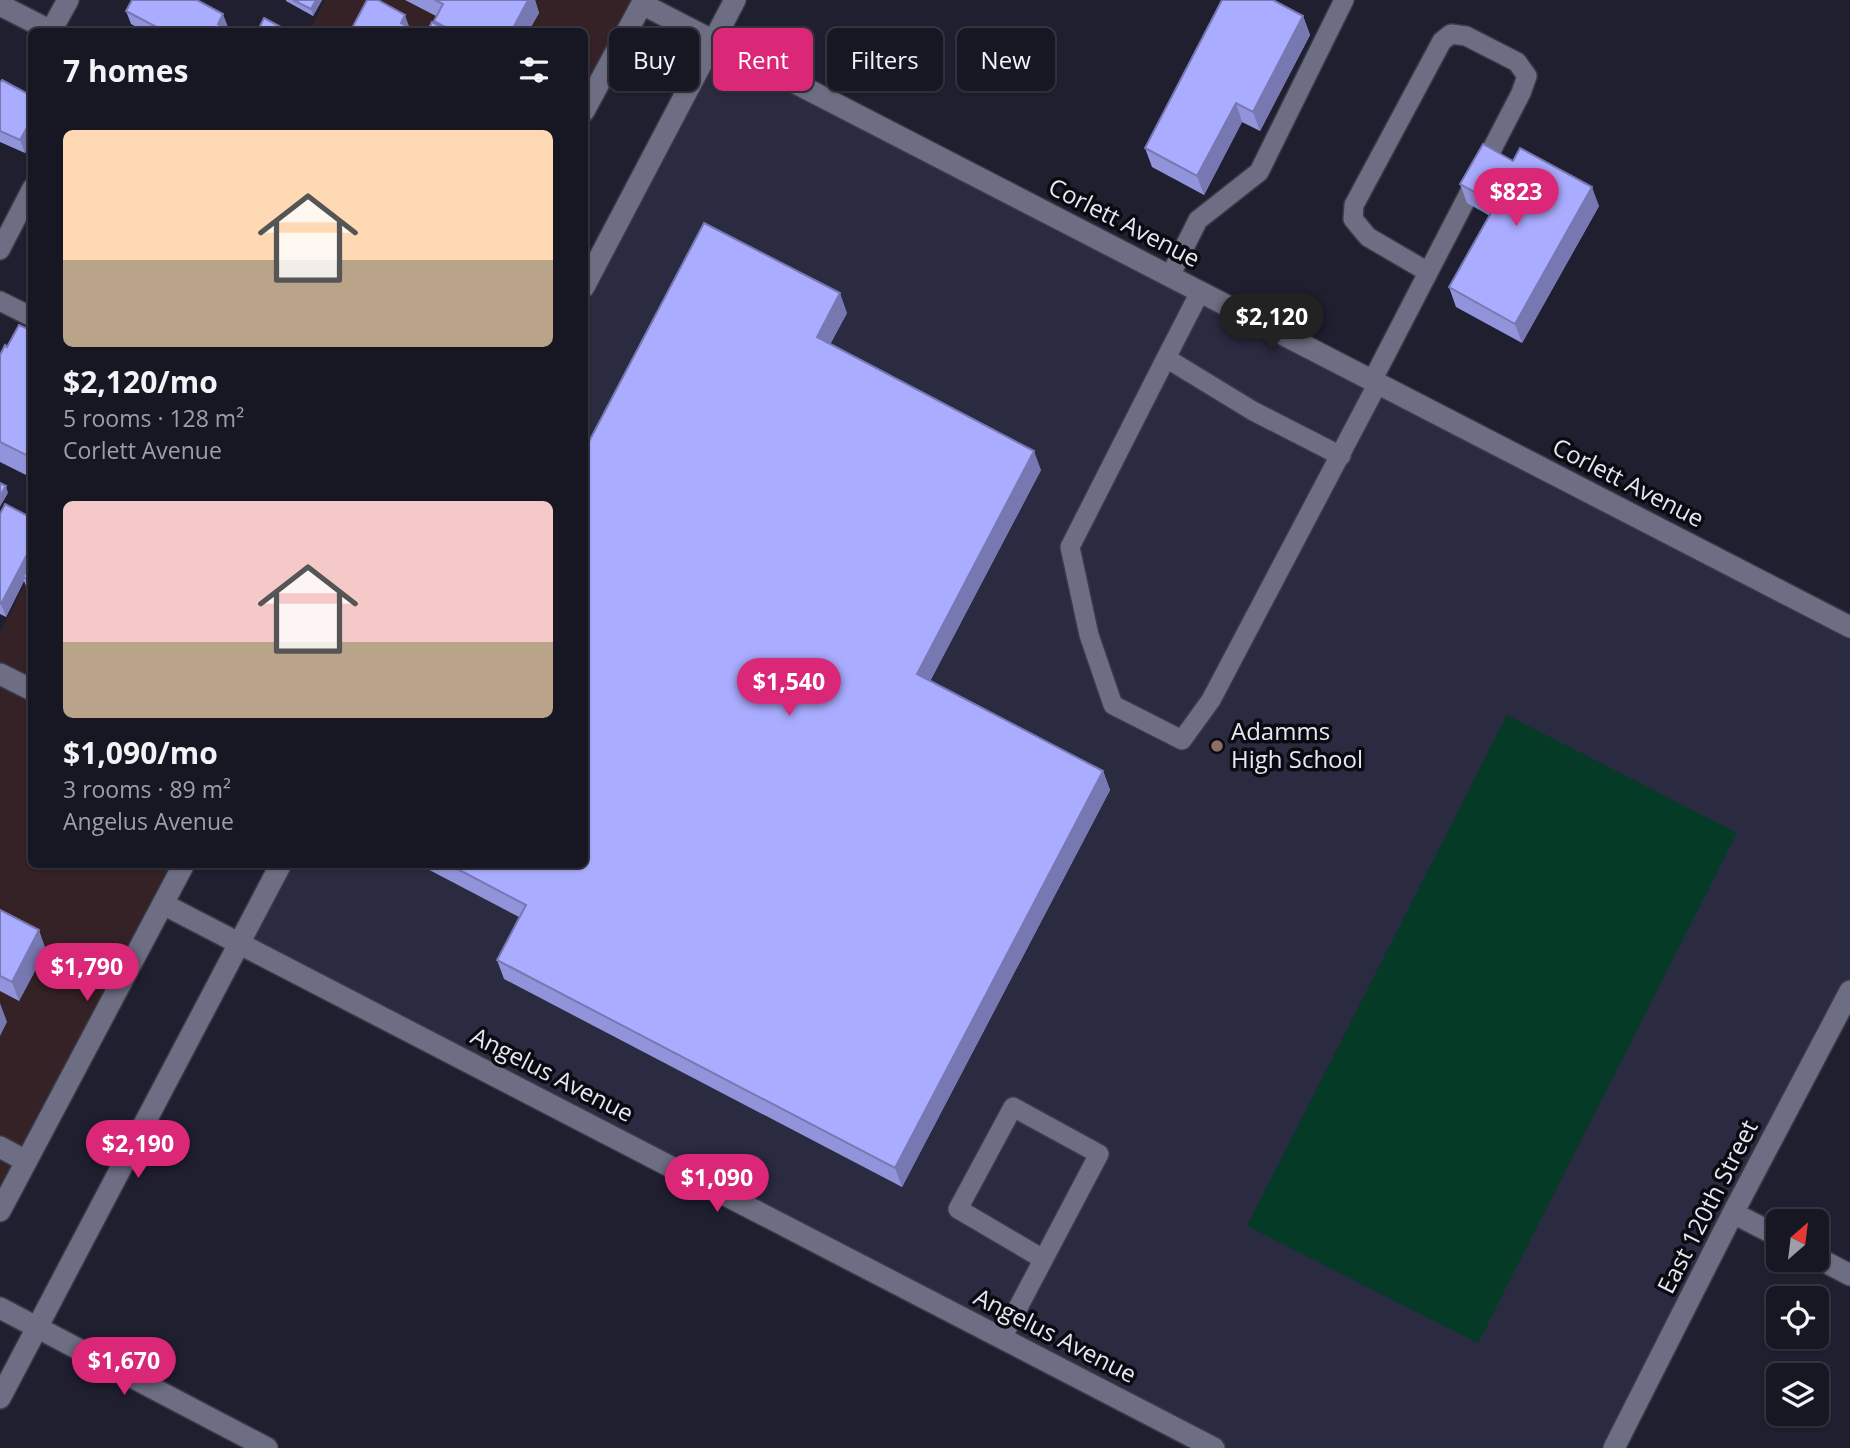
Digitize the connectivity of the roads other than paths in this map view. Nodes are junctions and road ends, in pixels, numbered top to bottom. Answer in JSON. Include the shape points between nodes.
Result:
{"nodes":[{"id":1,"x":68,"y":0,"type":"edge"},
{"id":2,"x":736,"y":0,"type":"edge"},
{"id":3,"x":1344,"y":0,"type":"edge"},
{"id":4,"x":640,"y":1,"type":"edge"},
{"id":5,"x":0,"y":5,"type":"edge"},
{"id":6,"x":45,"y":28,"type":"edge"},
{"id":7,"x":53,"y":28,"type":"edge"},
{"id":8,"x":721,"y":28,"type":"edge"},
{"id":9,"x":713,"y":40,"type":"edge"},
{"id":10,"x":713,"y":43,"type":"edge"},
{"id":11,"x":811,"y":91,"type":"edge"},
{"id":12,"x":588,"y":103,"type":"edge"},
{"id":13,"x":28,"y":196,"type":"edge"},
{"id":14,"x":0,"y":250,"type":"edge"},
{"id":15,"x":1428,"y":272,"type":"junction"},
{"id":16,"x":1170,"y":276,"type":"junction"},
{"id":17,"x":588,"y":279,"type":"edge"},
{"id":18,"x":1200,"y":292,"type":"junction"},
{"id":19,"x":0,"y":301,"type":"edge"},
{"id":20,"x":28,"y":315,"type":"edge"},
{"id":21,"x":1166,"y":358,"type":"junction"},
{"id":22,"x":1375,"y":382,"type":"junction"},
{"id":23,"x":1341,"y":456,"type":"junction"},
{"id":24,"x":1850,"y":627,"type":"edge"},
{"id":25,"x":0,"y":674,"type":"edge"},
{"id":26,"x":28,"y":688,"type":"edge"},
{"id":27,"x":182,"y":868,"type":"edge"},
{"id":28,"x":279,"y":868,"type":"edge"},
{"id":29,"x":163,"y":904,"type":"junction"},
{"id":30,"x":240,"y":943,"type":"junction"},
{"id":31,"x":1850,"y":991,"type":"edge"},
{"id":32,"x":0,"y":1147,"type":"edge"},
{"id":33,"x":26,"y":1161,"type":"junction"},
{"id":34,"x":0,"y":1211,"type":"edge"},
{"id":35,"x":1733,"y":1213,"type":"junction"},
{"id":36,"x":1766,"y":1230,"type":"edge"},
{"id":37,"x":1043,"y":1259,"type":"junction"},
{"id":38,"x":1829,"y":1264,"type":"edge"},
{"id":39,"x":1850,"y":1275,"type":"edge"},
{"id":40,"x":0,"y":1308,"type":"edge"},
{"id":41,"x":37,"y":1327,"type":"junction"},
{"id":42,"x":1002,"y":1338,"type":"junction"},
{"id":43,"x":0,"y":1398,"type":"edge"},
{"id":44,"x":267,"y":1448,"type":"edge"},
{"id":45,"x":1214,"y":1448,"type":"edge"},
{"id":46,"x":1614,"y":1448,"type":"edge"}],
"edges":[{"from":1,"to":7,"type":"street"},
{"from":2,"to":8,"type":"street"},
{"from":3,"to":16,"type":"lane","via":[[1259,172],[1198,220]]},
{"from":4,"to":9,"type":"street","name":"Corlett Avenue"},
{"from":4,"to":12,"type":"street"},
{"from":5,"to":6,"type":"street"},
{"from":10,"to":17,"type":"street"},
{"from":11,"to":16,"type":"street","name":"Corlett Avenue"},
{"from":13,"to":14,"type":"lane"},
{"from":15,"to":15,"type":"lane","via":[[1527,76],[1517,62],[1466,36],[1451,34],[1442,41],[1354,205],[1353,219],[1368,237]]},
{"from":15,"to":22,"type":"lane"},
{"from":16,"to":18,"type":"street","name":"Corlett Avenue"},
{"from":18,"to":21,"type":"lane"},
{"from":18,"to":22,"type":"street","name":"Corlett Avenue"},
{"from":19,"to":20,"type":"lane"},
{"from":21,"to":23,"type":"lane","via":[[1253,411]]},
{"from":21,"to":23,"type":"lane","via":[[1070,547],[1089,635],[1113,705],[1182,740],[1211,700]]},
{"from":22,"to":23,"type":"lane"},
{"from":22,"to":24,"type":"street","name":"Corlett Avenue"},
{"from":25,"to":26,"type":"street"},
{"from":27,"to":29,"type":"street"},
{"from":28,"to":30,"type":"street"},
{"from":29,"to":30,"type":"street","name":"Angelus Avenue"},
{"from":29,"to":33,"type":"street"},
{"from":30,"to":41,"type":"street"},
{"from":30,"to":42,"type":"street","name":"Angelus Avenue"},
{"from":31,"to":35,"type":"street","name":"East 120th Street"},
{"from":32,"to":33,"type":"street"},
{"from":33,"to":34,"type":"street"},
{"from":35,"to":36,"type":"street"},
{"from":35,"to":46,"type":"street","name":"East 120th Street"},
{"from":37,"to":37,"type":"lane","via":[[1099,1154],[1013,1107],[958,1209]]},
{"from":37,"to":42,"type":"lane"},
{"from":38,"to":39,"type":"street"},
{"from":40,"to":41,"type":"street"},
{"from":41,"to":43,"type":"street"},
{"from":41,"to":44,"type":"street"},
{"from":42,"to":45,"type":"street","name":"Angelus Avenue"}]}
